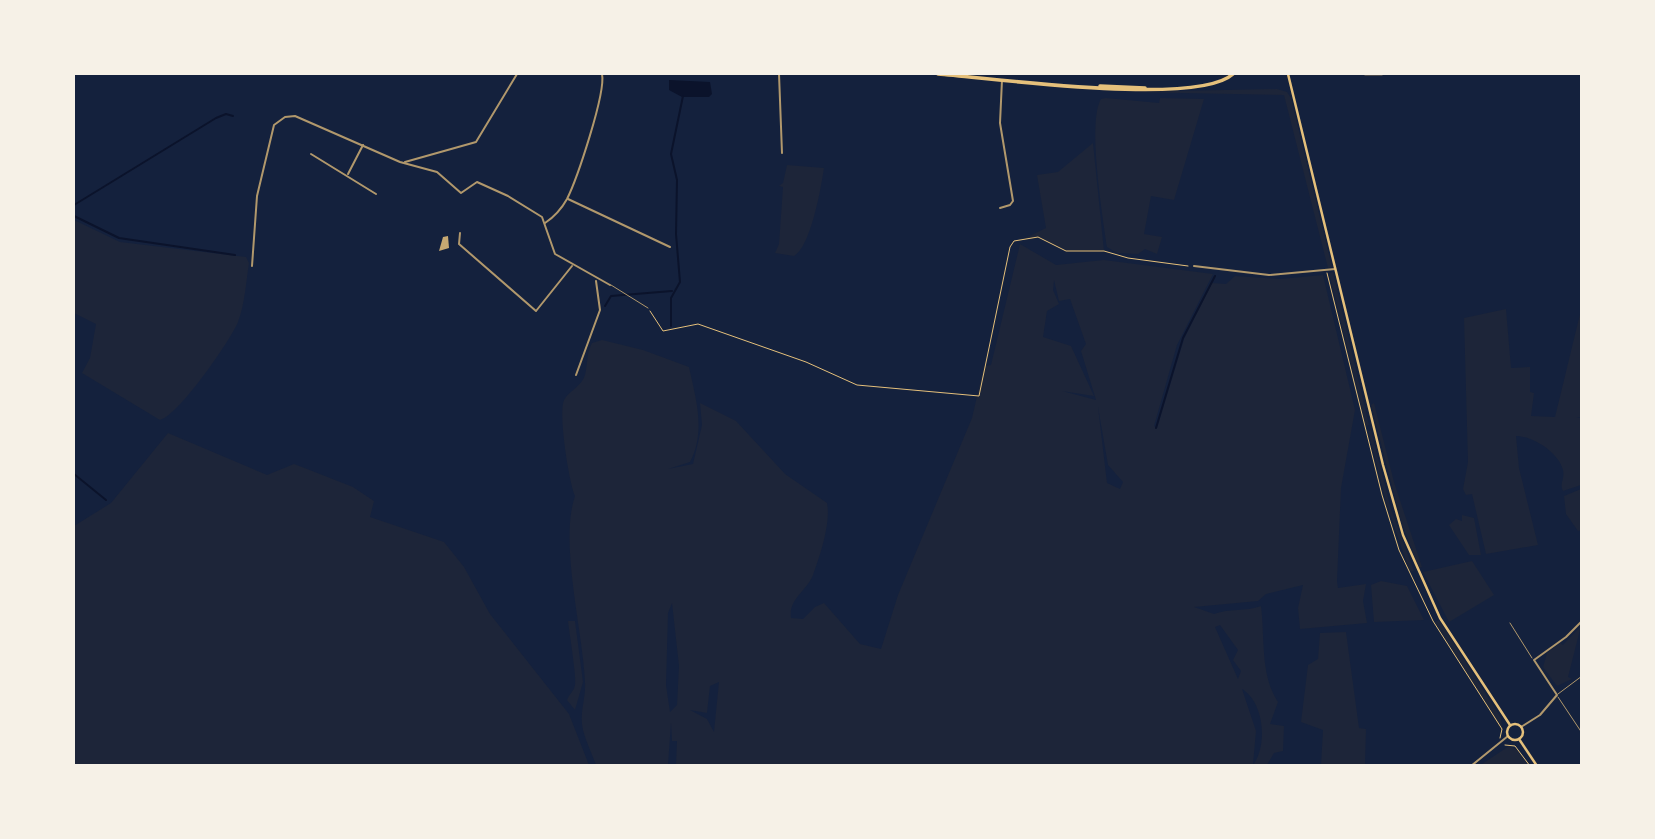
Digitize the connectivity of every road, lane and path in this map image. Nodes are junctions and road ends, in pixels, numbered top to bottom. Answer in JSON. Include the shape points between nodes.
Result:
{"nodes":[{"id":1,"x":517,"y":74,"type":"edge"},
{"id":2,"x":602,"y":74,"type":"edge"},
{"id":3,"x":779,"y":74,"type":"edge"},
{"id":4,"x":938,"y":74,"type":"edge"},
{"id":5,"x":1233,"y":74,"type":"edge"},
{"id":6,"x":1287,"y":74,"type":"edge"},
{"id":7,"x":1365,"y":74,"type":"edge"},
{"id":8,"x":1382,"y":74,"type":"edge"},
{"id":9,"x":1002,"y":79,"type":"junction"},
{"id":10,"x":364,"y":144,"type":"junction"},
{"id":11,"x":782,"y":153,"type":"dead end"},
{"id":12,"x":311,"y":154,"type":"dead end"},
{"id":13,"x":404,"y":163,"type":"junction"},
{"id":14,"x":347,"y":176,"type":"junction"},
{"id":15,"x":376,"y":194,"type":"dead end"},
{"id":16,"x":567,"y":198,"type":"junction"},
{"id":17,"x":1000,"y":208,"type":"dead end"},
{"id":18,"x":544,"y":223,"type":"junction"},
{"id":19,"x":460,"y":233,"type":"dead end"},
{"id":20,"x":670,"y":247,"type":"dead end"},
{"id":21,"x":252,"y":266,"type":"dead end"},
{"id":22,"x":572,"y":266,"type":"junction"},
{"id":23,"x":1194,"y":266,"type":"joint"},
{"id":24,"x":1335,"y":269,"type":"junction"},
{"id":25,"x":1326,"y":270,"type":"junction"},
{"id":26,"x":596,"y":280,"type":"junction"},
{"id":27,"x":610,"y":285,"type":"joint"},
{"id":28,"x":648,"y":308,"type":"joint"},
{"id":29,"x":576,"y":375,"type":"dead end"},
{"id":30,"x":1581,"y":621,"type":"edge"},
{"id":31,"x":1510,"y":623,"type":"dead end"},
{"id":32,"x":1534,"y":660,"type":"junction"},
{"id":33,"x":1581,"y":676,"type":"edge"},
{"id":34,"x":1557,"y":695,"type":"junction"},
{"id":35,"x":1510,"y":726,"type":"junction"},
{"id":36,"x":1521,"y":727,"type":"junction"},
{"id":37,"x":1581,"y":733,"type":"edge"},
{"id":38,"x":1508,"y":736,"type":"junction"},
{"id":39,"x":1520,"y":739,"type":"junction"},
{"id":40,"x":1502,"y":741,"type":"junction"},
{"id":41,"x":1505,"y":746,"type":"dead end"},
{"id":42,"x":1471,"y":765,"type":"edge"},
{"id":43,"x":1530,"y":765,"type":"edge"},
{"id":44,"x":1537,"y":765,"type":"edge"}],
"edges":[{"from":1,"to":13,"type":"street","via":[[476,142]]},
{"from":2,"to":16,"type":"street","via":[[602,91]]},
{"from":3,"to":11,"type":"street"},
{"from":4,"to":9,"type":"main road"},
{"from":5,"to":9,"type":"main road","via":[[1209,86],[1149,89]]},
{"from":6,"to":24,"type":"main road"},
{"from":7,"to":8,"type":"main road"},
{"from":9,"to":17,"type":"street","via":[[1000,123],[1013,201]]},
{"from":10,"to":13,"type":"street"},
{"from":10,"to":14,"type":"street"},
{"from":10,"to":21,"type":"street","via":[[295,116],[274,125],[257,196]]},
{"from":12,"to":14,"type":"street"},
{"from":13,"to":18,"type":"street","via":[[437,172],[462,194],[479,183],[532,209]]},
{"from":14,"to":15,"type":"street"},
{"from":16,"to":18,"type":"street"},
{"from":16,"to":20,"type":"street"},
{"from":18,"to":22,"type":"street","via":[[553,251]]},
{"from":19,"to":22,"type":"street","via":[[459,245],[536,311]]},
{"from":22,"to":26,"type":"street"},
{"from":23,"to":25,"type":"street","via":[[1269,275]]},
{"from":23,"to":28,"type":"path","via":[[1104,251],[1066,251],[1038,237],[1014,241],[979,396],[857,385],[698,324],[663,331]]},
{"from":24,"to":25,"type":"street"},
{"from":24,"to":35,"type":"main road","via":[[1407,547],[1440,618]]},
{"from":25,"to":40,"type":"path","via":[[1399,550],[1433,621],[1502,729]]},
{"from":26,"to":27,"type":"street"},
{"from":26,"to":29,"type":"street","via":[[600,310]]},
{"from":27,"to":28,"type":"lane"},
{"from":30,"to":32,"type":"street"},
{"from":31,"to":32,"type":"lane"},
{"from":32,"to":34,"type":"street"},
{"from":33,"to":34,"type":"lane"},
{"from":34,"to":36,"type":"street","via":[[1540,715]]},
{"from":34,"to":37,"type":"lane"},
{"from":35,"to":36,"type":"main road"},
{"from":35,"to":38,"type":"main road"},
{"from":36,"to":39,"type":"main road"},
{"from":38,"to":39,"type":"main road"},
{"from":38,"to":40,"type":"street"},
{"from":39,"to":44,"type":"main road"},
{"from":40,"to":42,"type":"street"},
{"from":41,"to":43,"type":"path","via":[[1515,746]]}]}
